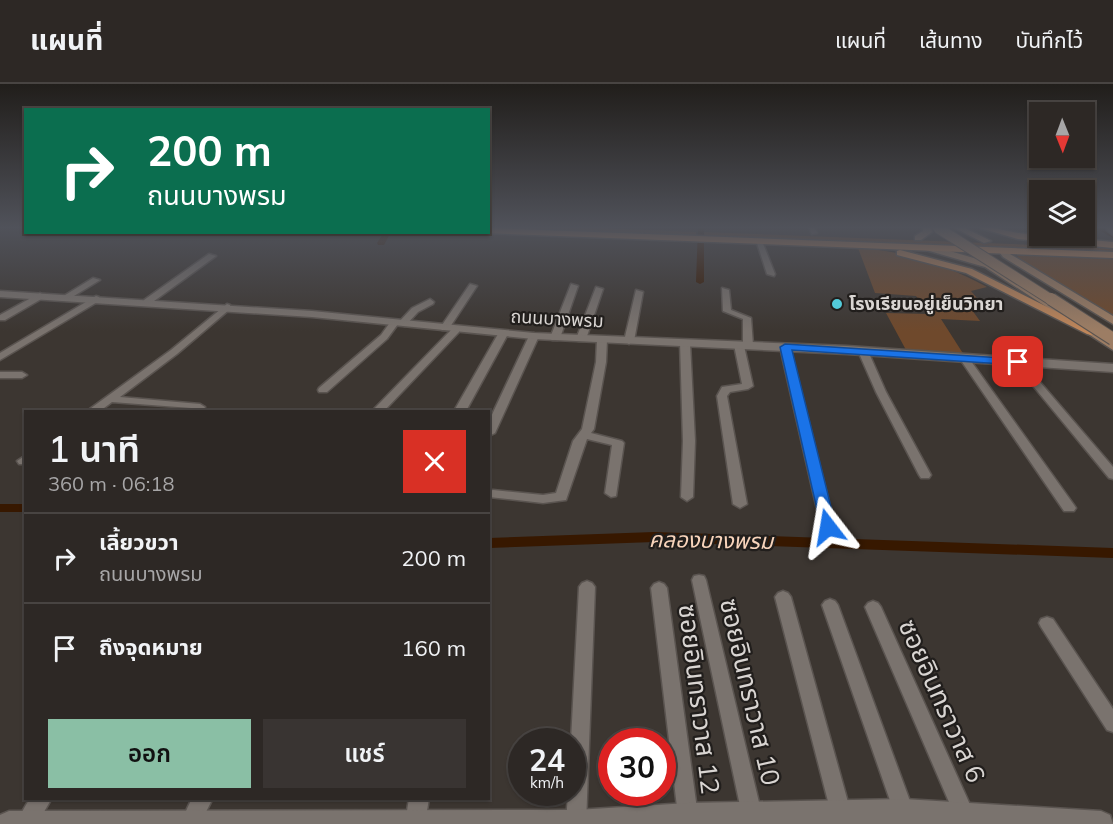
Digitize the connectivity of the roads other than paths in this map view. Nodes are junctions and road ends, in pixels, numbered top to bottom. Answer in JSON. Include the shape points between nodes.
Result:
{"nodes":[{"id":1,"x":203,"y":263,"type":"edge"},
{"id":2,"x":766,"y":263,"type":"edge"},
{"id":3,"x":936,"y":263,"type":"edge"},
{"id":4,"x":979,"y":263,"type":"edge"},
{"id":5,"x":992,"y":263,"type":"edge"},
{"id":6,"x":1006,"y":263,"type":"edge"},
{"id":7,"x":1018,"y":263,"type":"edge"},
{"id":8,"x":771,"y":274,"type":"dead end"},
{"id":9,"x":96,"y":280,"type":"dead end"},
{"id":10,"x":1016,"y":284,"type":"junction"},
{"id":11,"x":1054,"y":285,"type":"junction"},
{"id":12,"x":473,"y":286,"type":"dead end"},
{"id":13,"x":573,"y":286,"type":"dead end"},
{"id":14,"x":599,"y":289,"type":"dead end"},
{"id":15,"x":725,"y":290,"type":"dead end"},
{"id":16,"x":639,"y":292,"type":"dead end"},
{"id":17,"x":0,"y":294,"type":"edge"},
{"id":18,"x":40,"y":296,"type":"junction"},
{"id":19,"x":66,"y":297,"type":"junction"},
{"id":20,"x":96,"y":299,"type":"junction"},
{"id":21,"x":147,"y":302,"type":"junction"},
{"id":22,"x":430,"y":302,"type":"dead end"},
{"id":23,"x":227,"y":307,"type":"junction"},
{"id":24,"x":2,"y":318,"type":"dead end"},
{"id":25,"x":1113,"y":321,"type":"edge"},
{"id":26,"x":398,"y":323,"type":"junction"},
{"id":27,"x":1113,"y":328,"type":"edge"},
{"id":28,"x":451,"y":329,"type":"junction"},
{"id":29,"x":1091,"y":332,"type":"junction"},
{"id":30,"x":503,"y":334,"type":"junction"},
{"id":31,"x":534,"y":336,"type":"junction"},
{"id":32,"x":555,"y":338,"type":"junction"},
{"id":33,"x":581,"y":339,"type":"junction"},
{"id":34,"x":1113,"y":339,"type":"edge"},
{"id":35,"x":602,"y":340,"type":"junction"},
{"id":36,"x":629,"y":341,"type":"junction"},
{"id":37,"x":685,"y":343,"type":"junction"},
{"id":38,"x":740,"y":345,"type":"junction"},
{"id":39,"x":1113,"y":346,"type":"edge"},
{"id":40,"x":785,"y":347,"type":"junction"},
{"id":41,"x":863,"y":351,"type":"junction"},
{"id":42,"x":0,"y":357,"type":"edge"},
{"id":43,"x":965,"y":358,"type":"junction"},
{"id":44,"x":1018,"y":362,"type":"junction"},
{"id":45,"x":1113,"y":368,"type":"edge"},
{"id":46,"x":0,"y":375,"type":"edge"},
{"id":47,"x":22,"y":375,"type":"dead end"},
{"id":48,"x":741,"y":382,"type":"dead end"},
{"id":49,"x":323,"y":390,"type":"dead end"},
{"id":50,"x":110,"y":399,"type":"junction"},
{"id":51,"x":200,"y":407,"type":"dead end"},
{"id":52,"x":94,"y":410,"type":"edge"},
{"id":53,"x":379,"y":410,"type":"edge"},
{"id":54,"x":461,"y":410,"type":"edge"},
{"id":55,"x":490,"y":432,"type":"edge"},
{"id":56,"x":584,"y":435,"type":"junction"},
{"id":57,"x":1113,"y":475,"type":"edge"},
{"id":58,"x":925,"y":476,"type":"dead end"},
{"id":59,"x":611,"y":493,"type":"dead end"},
{"id":60,"x":493,"y":494,"type":"dead end"},
{"id":61,"x":687,"y":497,"type":"dead end"},
{"id":62,"x":740,"y":504,"type":"dead end"},
{"id":63,"x":1069,"y":508,"type":"dead end"},
{"id":64,"x":828,"y":527,"type":"dead end"},
{"id":65,"x":699,"y":580,"type":"dead end"},
{"id":66,"x":587,"y":587,"type":"dead end"},
{"id":67,"x":659,"y":588,"type":"dead end"},
{"id":68,"x":783,"y":597,"type":"dead end"},
{"id":69,"x":830,"y":605,"type":"dead end"},
{"id":70,"x":873,"y":607,"type":"dead end"},
{"id":71,"x":1047,"y":623,"type":"dead end"},
{"id":72,"x":1113,"y":724,"type":"edge"},
{"id":73,"x":41,"y":800,"type":"edge"},
{"id":74,"x":202,"y":800,"type":"edge"},
{"id":75,"x":419,"y":800,"type":"edge"},
{"id":76,"x":904,"y":812,"type":"junction"},
{"id":77,"x":841,"y":813,"type":"junction"},
{"id":78,"x":752,"y":815,"type":"junction"},
{"id":79,"x":965,"y":816,"type":"junction"},
{"id":80,"x":869,"y":818,"type":"edge"},
{"id":81,"x":794,"y":819,"type":"edge"},
{"id":82,"x":688,"y":820,"type":"edge"},
{"id":83,"x":1014,"y":822,"type":"edge"},
{"id":84,"x":190,"y":823,"type":"edge"},
{"id":85,"x":357,"y":823,"type":"edge"},
{"id":86,"x":576,"y":823,"type":"edge"},
{"id":87,"x":9,"y":824,"type":"edge"},
{"id":88,"x":25,"y":824,"type":"edge"},
{"id":89,"x":184,"y":824,"type":"edge"},
{"id":90,"x":415,"y":824,"type":"edge"},
{"id":91,"x":468,"y":824,"type":"edge"},
{"id":92,"x":1101,"y":824,"type":"edge"}],
"edges":[{"from":1,"to":21,"type":"street"},
{"from":2,"to":8,"type":"street"},
{"from":3,"to":29,"type":"main road","via":[[969,271]]},
{"from":4,"to":10,"type":"main road"},
{"from":5,"to":34,"type":"main road","bridge":true},
{"from":6,"to":27,"type":"main road"},
{"from":7,"to":11,"type":"main road"},
{"from":9,"to":19,"type":"street"},
{"from":10,"to":11,"type":"main road","via":[[1015,281],[1023,279]]},
{"from":10,"to":29,"type":"main road"},
{"from":11,"to":25,"type":"main road"},
{"from":12,"to":28,"type":"street"},
{"from":13,"to":32,"type":"street"},
{"from":14,"to":33,"type":"street"},
{"from":15,"to":38,"type":"street","via":[[727,311],[747,318]]},
{"from":16,"to":36,"type":"street"},
{"from":17,"to":18,"type":"street","name":"ถนนบางพรม"},
{"from":18,"to":19,"type":"street","name":"ถนนบางพรม"},
{"from":18,"to":24,"type":"street"},
{"from":19,"to":20,"type":"street","name":"ถนนบางพรม"},
{"from":20,"to":21,"type":"street","name":"ถนนบางพรม"},
{"from":20,"to":42,"type":"street"},
{"from":21,"to":23,"type":"street","name":"ถนนบางพรม"},
{"from":22,"to":26,"type":"street"},
{"from":23,"to":26,"type":"street","name":"ถนนบางพรม"},
{"from":23,"to":50,"type":"street"},
{"from":26,"to":28,"type":"street","name":"ถนนบางพรม"},
{"from":26,"to":49,"type":"street"},
{"from":28,"to":30,"type":"street","name":"ถนนบางพรม"},
{"from":28,"to":53,"type":"street"},
{"from":29,"to":39,"type":"main road"},
{"from":30,"to":31,"type":"street","name":"ถนนบางพรม"},
{"from":30,"to":54,"type":"street"},
{"from":31,"to":32,"type":"street","name":"ถนนบางพรม"},
{"from":31,"to":55,"type":"street"},
{"from":32,"to":33,"type":"street","name":"ถนนบางพรม"},
{"from":33,"to":35,"type":"street","name":"ถนนบางพรม"},
{"from":35,"to":36,"type":"street","name":"ถนนบางพรม"},
{"from":35,"to":56,"type":"street","via":[[601,362]]},
{"from":36,"to":37,"type":"street","name":"ถนนบางพรม"},
{"from":37,"to":38,"type":"street","name":"ถนนบางพรม"},
{"from":37,"to":61,"type":"street"},
{"from":38,"to":40,"type":"street","name":"ถนนบางพรม"},
{"from":38,"to":48,"type":"street"},
{"from":38,"to":62,"type":"street","via":[[748,386],[726,388],[722,396]]},
{"from":40,"to":41,"type":"street","name":"ถนนบางพรม"},
{"from":40,"to":64,"type":"street"},
{"from":41,"to":43,"type":"street","name":"ถนนบางพรม"},
{"from":41,"to":58,"type":"street"},
{"from":43,"to":44,"type":"street","name":"ถนนบางพรม"},
{"from":43,"to":63,"type":"street"},
{"from":44,"to":45,"type":"street","name":"ถนนบางพรม"},
{"from":44,"to":57,"type":"street"},
{"from":46,"to":47,"type":"street"},
{"from":50,"to":51,"type":"street"},
{"from":50,"to":52,"type":"street"},
{"from":56,"to":59,"type":"street","via":[[618,443]]},
{"from":56,"to":60,"type":"street","via":[[561,497]]},
{"from":65,"to":78,"type":"street","name":"ซอยอินทราวาส 10"},
{"from":66,"to":86,"type":"street"},
{"from":67,"to":82,"type":"street","name":"ซอยอินทราวาส 12"},
{"from":68,"to":77,"type":"street"},
{"from":69,"to":76,"type":"street"},
{"from":70,"to":79,"type":"street","name":"ซอยอินทราวาส 6"},
{"from":71,"to":72,"type":"street"},
{"from":73,"to":88,"type":"street"},
{"from":74,"to":84,"type":"street"},
{"from":75,"to":90,"type":"street"},
{"from":76,"to":79,"type":"street"},
{"from":76,"to":80,"type":"street"},
{"from":77,"to":80,"type":"street"},
{"from":77,"to":81,"type":"street"},
{"from":78,"to":81,"type":"street"},
{"from":78,"to":82,"type":"street"},
{"from":79,"to":83,"type":"street"},
{"from":82,"to":86,"type":"street"},
{"from":83,"to":92,"type":"street"},
{"from":84,"to":85,"type":"street"},
{"from":84,"to":89,"type":"street"},
{"from":85,"to":90,"type":"street"},
{"from":86,"to":91,"type":"street"},
{"from":87,"to":88,"type":"street"},
{"from":88,"to":89,"type":"street"},
{"from":90,"to":91,"type":"street"}]}
